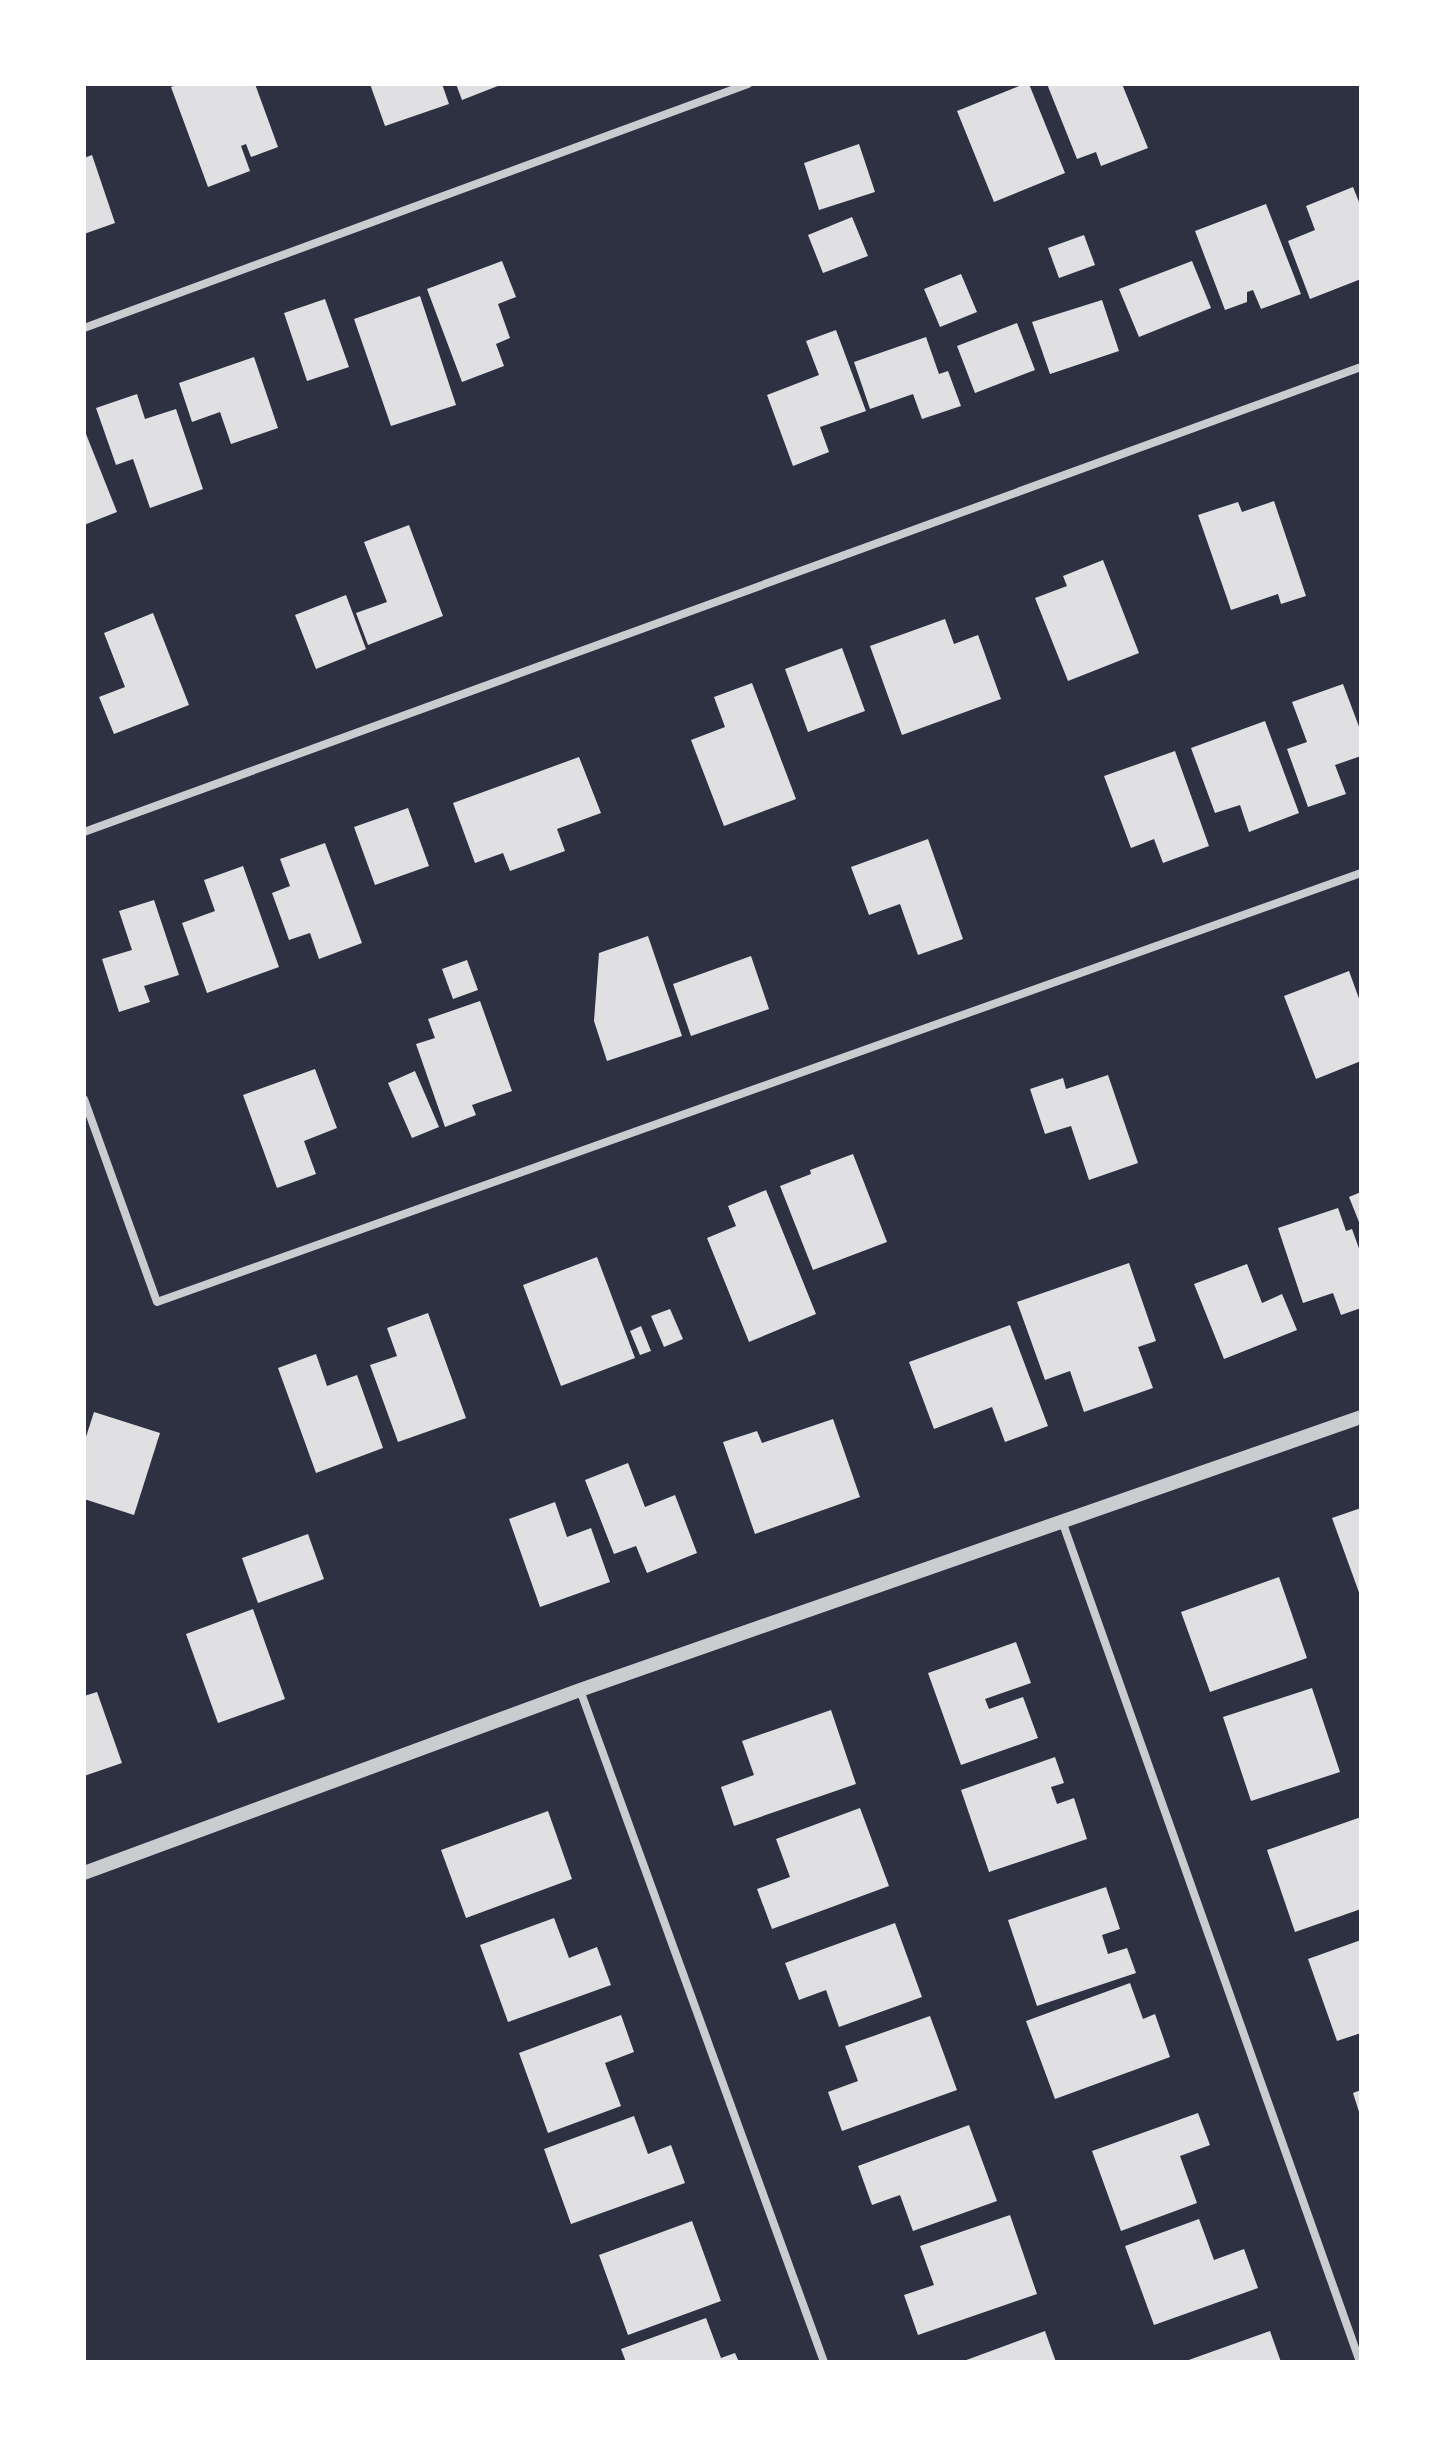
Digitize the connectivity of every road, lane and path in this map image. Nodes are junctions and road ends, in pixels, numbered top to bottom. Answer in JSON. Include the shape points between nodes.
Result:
{"nodes":[{"id":1,"x":748,"y":84,"type":"edge"},
{"id":2,"x":84,"y":328,"type":"edge"},
{"id":3,"x":1361,"y":367,"type":"edge"},
{"id":4,"x":84,"y":832,"type":"edge"},
{"id":5,"x":1361,"y":873,"type":"edge"},
{"id":6,"x":84,"y":1099,"type":"edge"},
{"id":7,"x":1361,"y":1417,"type":"edge"},
{"id":8,"x":1062,"y":1521,"type":"junction"},
{"id":9,"x":580,"y":1690,"type":"junction"},
{"id":10,"x":84,"y":1873,"type":"edge"},
{"id":11,"x":824,"y":2362,"type":"edge"},
{"id":12,"x":1360,"y":2362,"type":"edge"}],
"edges":[{"from":1,"to":2,"type":"street"},
{"from":3,"to":4,"type":"street"},
{"from":5,"to":6,"type":"street","via":[[157,1302]]},
{"from":7,"to":8,"type":"street"},
{"from":8,"to":9,"type":"street"},
{"from":8,"to":12,"type":"street"},
{"from":9,"to":10,"type":"street"},
{"from":9,"to":11,"type":"street"}]}
